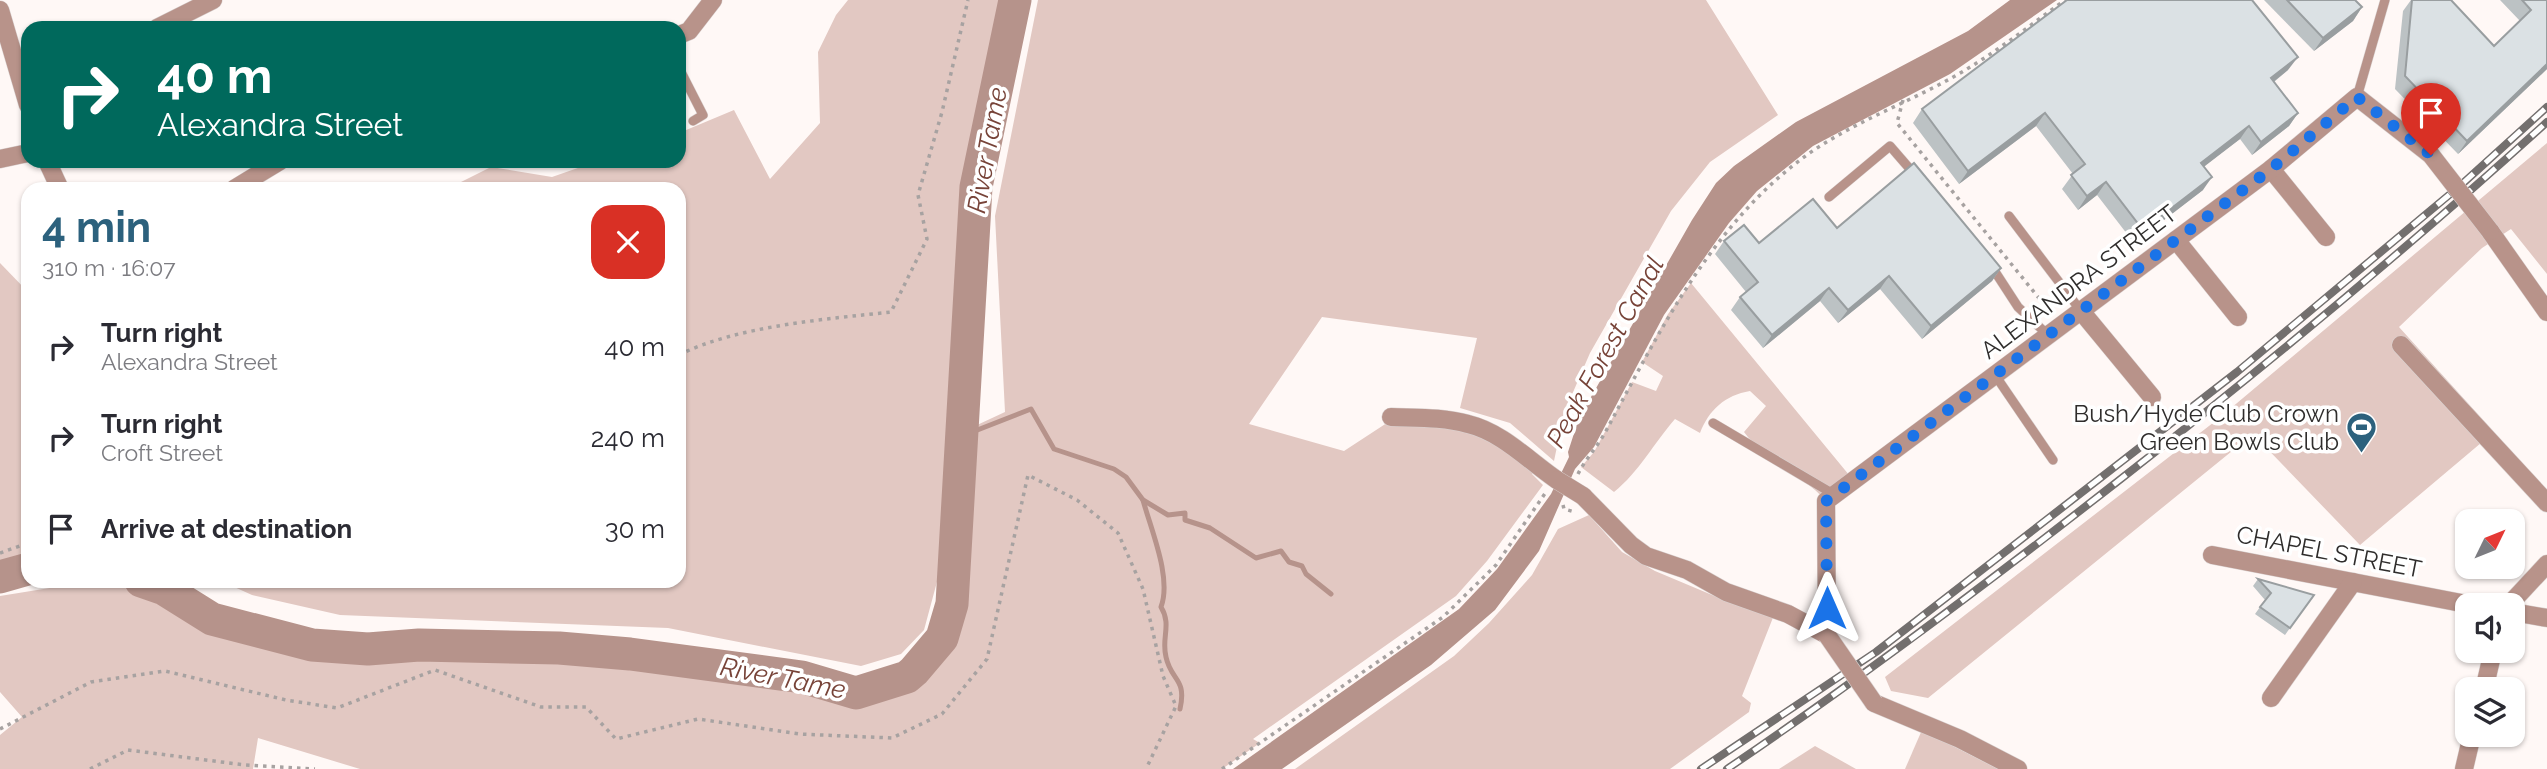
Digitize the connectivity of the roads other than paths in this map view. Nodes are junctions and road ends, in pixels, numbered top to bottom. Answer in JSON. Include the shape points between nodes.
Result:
{"nodes":[{"id":1,"x":213,"y":0,"type":"edge"},
{"id":2,"x":713,"y":0,"type":"edge"},
{"id":3,"x":2385,"y":0,"type":"edge"},
{"id":4,"x":0,"y":10,"type":"edge"},
{"id":5,"x":171,"y":21,"type":"edge"},
{"id":6,"x":686,"y":32,"type":"edge"},
{"id":7,"x":21,"y":65,"type":"edge"},
{"id":8,"x":686,"y":82,"type":"edge"},
{"id":9,"x":2357,"y":97,"type":"junction"},
{"id":10,"x":693,"y":121,"type":"dead end"},
{"id":11,"x":21,"y":154,"type":"edge"},
{"id":12,"x":0,"y":159,"type":"edge"},
{"id":13,"x":268,"y":168,"type":"edge"},
{"id":14,"x":2271,"y":169,"type":"junction"},
{"id":15,"x":245,"y":182,"type":"edge"},
{"id":16,"x":1925,"y":187,"type":"edge"},
{"id":17,"x":1829,"y":197,"type":"dead end"},
{"id":18,"x":2009,"y":216,"type":"dead end"},
{"id":19,"x":2326,"y":237,"type":"dead end"},
{"id":20,"x":2176,"y":240,"type":"junction"},
{"id":21,"x":1986,"y":258,"type":"edge"},
{"id":22,"x":2081,"y":311,"type":"junction"},
{"id":23,"x":2547,"y":312,"type":"edge"},
{"id":24,"x":2238,"y":317,"type":"dead end"},
{"id":25,"x":2055,"y":330,"type":"junction"},
{"id":26,"x":2401,"y":345,"type":"dead end"},
{"id":27,"x":1995,"y":375,"type":"junction"},
{"id":28,"x":2152,"y":397,"type":"dead end"},
{"id":29,"x":1391,"y":417,"type":"dead end"},
{"id":30,"x":1713,"y":423,"type":"dead end"},
{"id":31,"x":2053,"y":460,"type":"dead end"},
{"id":32,"x":1830,"y":498,"type":"junction"},
{"id":33,"x":2547,"y":503,"type":"edge"},
{"id":34,"x":2212,"y":555,"type":"dead end"},
{"id":35,"x":2547,"y":564,"type":"edge"},
{"id":36,"x":2353,"y":582,"type":"junction"},
{"id":37,"x":2520,"y":593,"type":"edge"},
{"id":38,"x":2455,"y":602,"type":"edge"},
{"id":39,"x":2525,"y":614,"type":"edge"},
{"id":40,"x":2547,"y":618,"type":"edge"},
{"id":41,"x":1827,"y":635,"type":"junction"},
{"id":42,"x":2271,"y":698,"type":"dead end"},
{"id":43,"x":2469,"y":747,"type":"edge"},
{"id":44,"x":2018,"y":769,"type":"edge"},
{"id":45,"x":2464,"y":769,"type":"edge"}],
"edges":[{"from":1,"to":5,"type":"street"},
{"from":2,"to":6,"type":"street"},
{"from":3,"to":9,"type":"lane"},
{"from":4,"to":7,"type":"street"},
{"from":8,"to":10,"type":"lane","via":[[703,115]]},
{"from":9,"to":14,"type":"street","name":"ALEXANDRA STREET"},
{"from":9,"to":23,"type":"street","bridge":true,"via":[[2431,155]]},
{"from":11,"to":12,"type":"street"},
{"from":13,"to":15,"type":"street"},
{"from":14,"to":19,"type":"street"},
{"from":14,"to":20,"type":"street","name":"ALEXANDRA STREET"},
{"from":16,"to":17,"type":"lane","via":[[1890,146]]},
{"from":18,"to":22,"type":"lane"},
{"from":20,"to":22,"type":"street","name":"ALEXANDRA STREET"},
{"from":20,"to":24,"type":"street"},
{"from":21,"to":25,"type":"lane","via":[[2018,307]]},
{"from":22,"to":25,"type":"street","name":"ALEXANDRA STREET"},
{"from":22,"to":28,"type":"street"},
{"from":25,"to":27,"type":"street","name":"ALEXANDRA STREET"},
{"from":26,"to":33,"type":"street"},
{"from":27,"to":31,"type":"lane"},
{"from":27,"to":32,"type":"street","name":"ALEXANDRA STREET"},
{"from":29,"to":41,"type":"street","bridge":true,"via":[[1471,424],[1503,440],[1546,481],[1578,490],[1646,556],[1788,614]]},
{"from":30,"to":32,"type":"lane"},
{"from":32,"to":41,"type":"street"},
{"from":34,"to":36,"type":"street","name":"CHAPEL STREET"},
{"from":35,"to":37,"type":"street"},
{"from":36,"to":38,"type":"street","name":"CHAPEL STREET"},
{"from":36,"to":42,"type":"street"},
{"from":39,"to":40,"type":"street"},
{"from":41,"to":44,"type":"street","bridge":true,"via":[[1874,703]]},
{"from":43,"to":45,"type":"street"}]}
